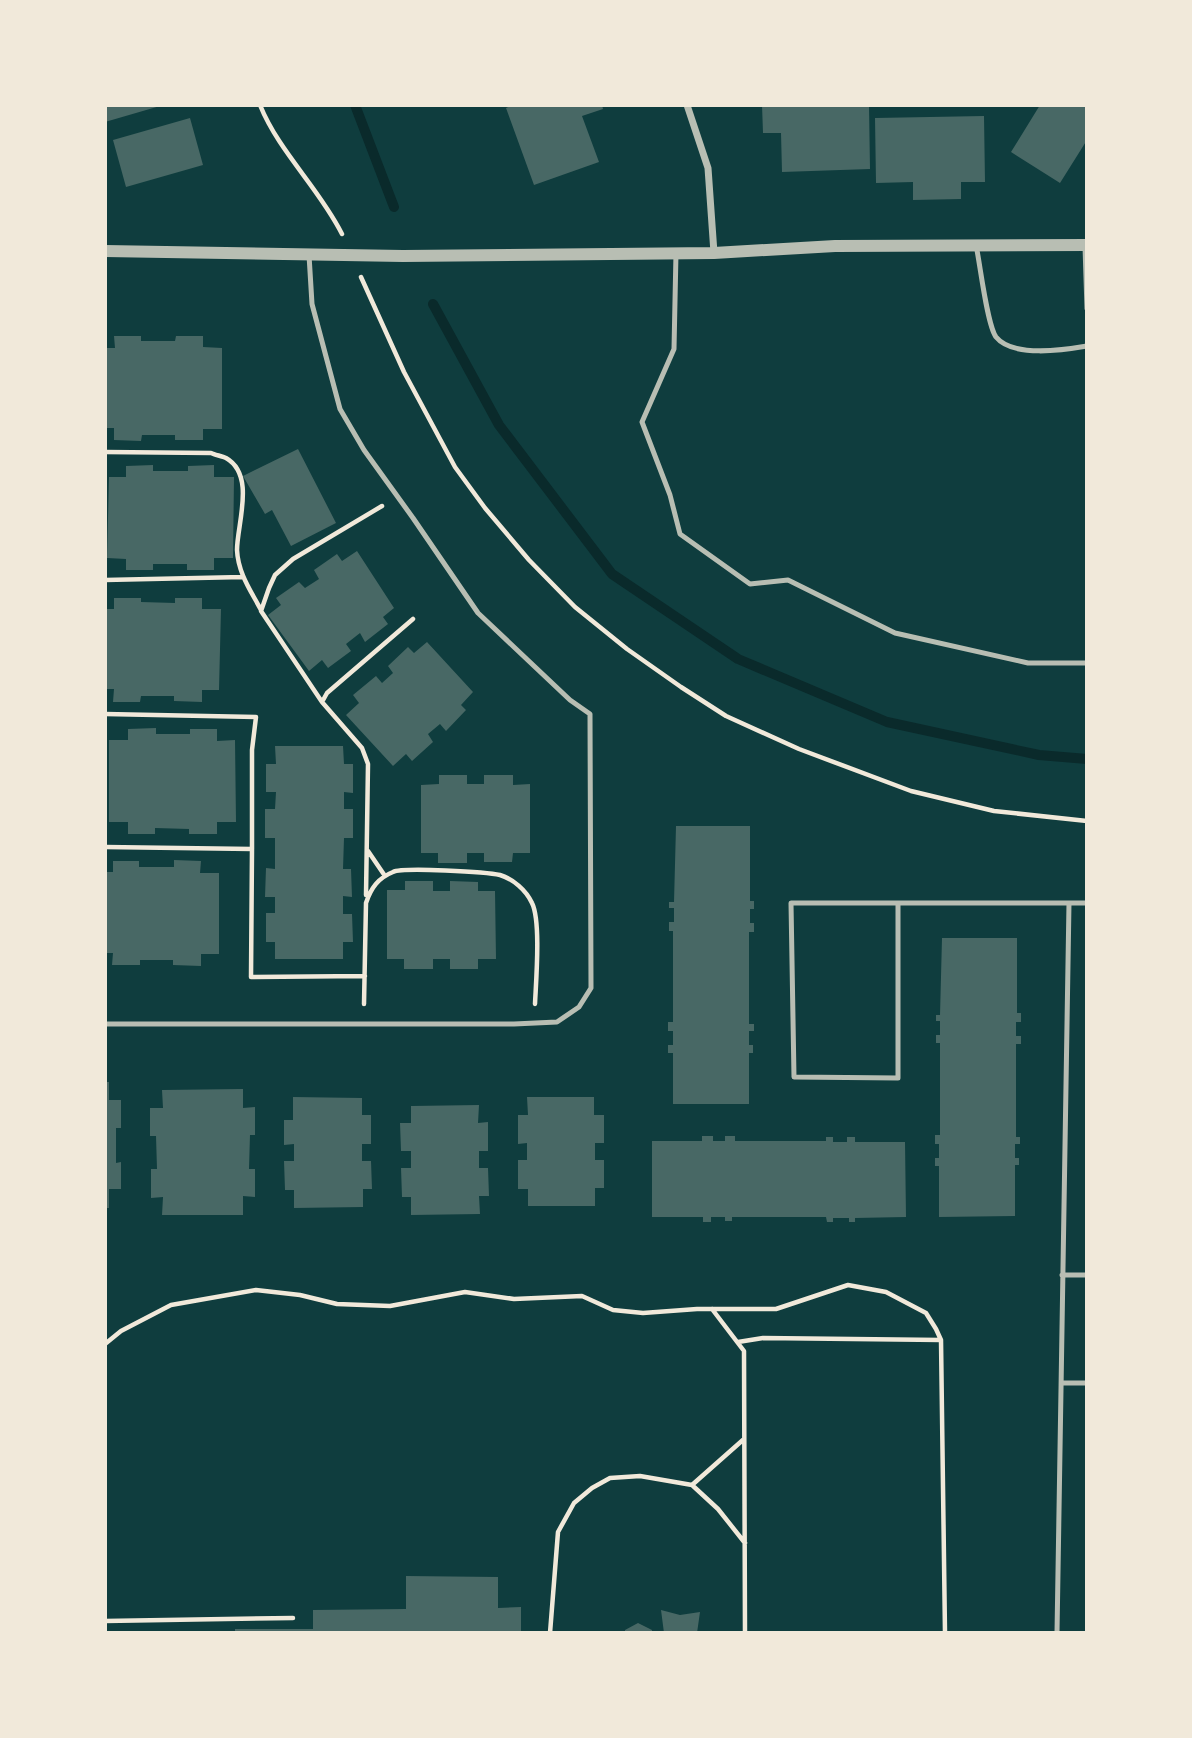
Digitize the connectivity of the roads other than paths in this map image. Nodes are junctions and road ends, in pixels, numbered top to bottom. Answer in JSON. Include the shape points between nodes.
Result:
{"nodes":[{"id":1,"x":687,"y":105,"type":"edge"},
{"id":2,"x":976,"y":245,"type":"junction"},
{"id":3,"x":1086,"y":245,"type":"edge"},
{"id":4,"x":105,"y":251,"type":"edge"},
{"id":5,"x":676,"y":253,"type":"junction"},
{"id":6,"x":714,"y":253,"type":"junction"},
{"id":7,"x":309,"y":255,"type":"junction"},
{"id":8,"x":1087,"y":309,"type":"edge"},
{"id":9,"x":1087,"y":346,"type":"edge"},
{"id":10,"x":1087,"y":663,"type":"edge"},
{"id":11,"x":898,"y":902,"type":"junction"},
{"id":12,"x":1069,"y":903,"type":"junction"},
{"id":13,"x":1087,"y":903,"type":"edge"},
{"id":14,"x":105,"y":1024,"type":"edge"},
{"id":15,"x":1062,"y":1275,"type":"junction"},
{"id":16,"x":1087,"y":1275,"type":"edge"},
{"id":17,"x":1062,"y":1383,"type":"junction"},
{"id":18,"x":1087,"y":1383,"type":"edge"},
{"id":19,"x":1057,"y":1633,"type":"edge"}],
"edges":[{"from":1,"to":6,"type":"street","via":[[708,168]]},
{"from":2,"to":3,"type":"street"},
{"from":2,"to":6,"type":"street"},
{"from":2,"to":9,"type":"lane","via":[[990,323],[997,337],[1030,351]]},
{"from":3,"to":8,"type":"lane"},
{"from":4,"to":7,"type":"street"},
{"from":5,"to":6,"type":"street"},
{"from":5,"to":7,"type":"street"},
{"from":5,"to":10,"type":"lane","via":[[674,349],[642,422],[680,534],[750,584],[788,580],[895,633],[1028,663]]},
{"from":7,"to":14,"type":"lane","via":[[312,304],[340,409],[364,450],[478,613],[590,714],[591,988],[579,1007],[557,1022]]},
{"from":11,"to":11,"type":"lane","via":[[791,902],[794,1077],[898,1078]]},
{"from":11,"to":12,"type":"lane"},
{"from":12,"to":13,"type":"lane"},
{"from":12,"to":15,"type":"lane"},
{"from":15,"to":16,"type":"lane"},
{"from":15,"to":17,"type":"lane"},
{"from":17,"to":18,"type":"lane"},
{"from":17,"to":19,"type":"lane"}]}
